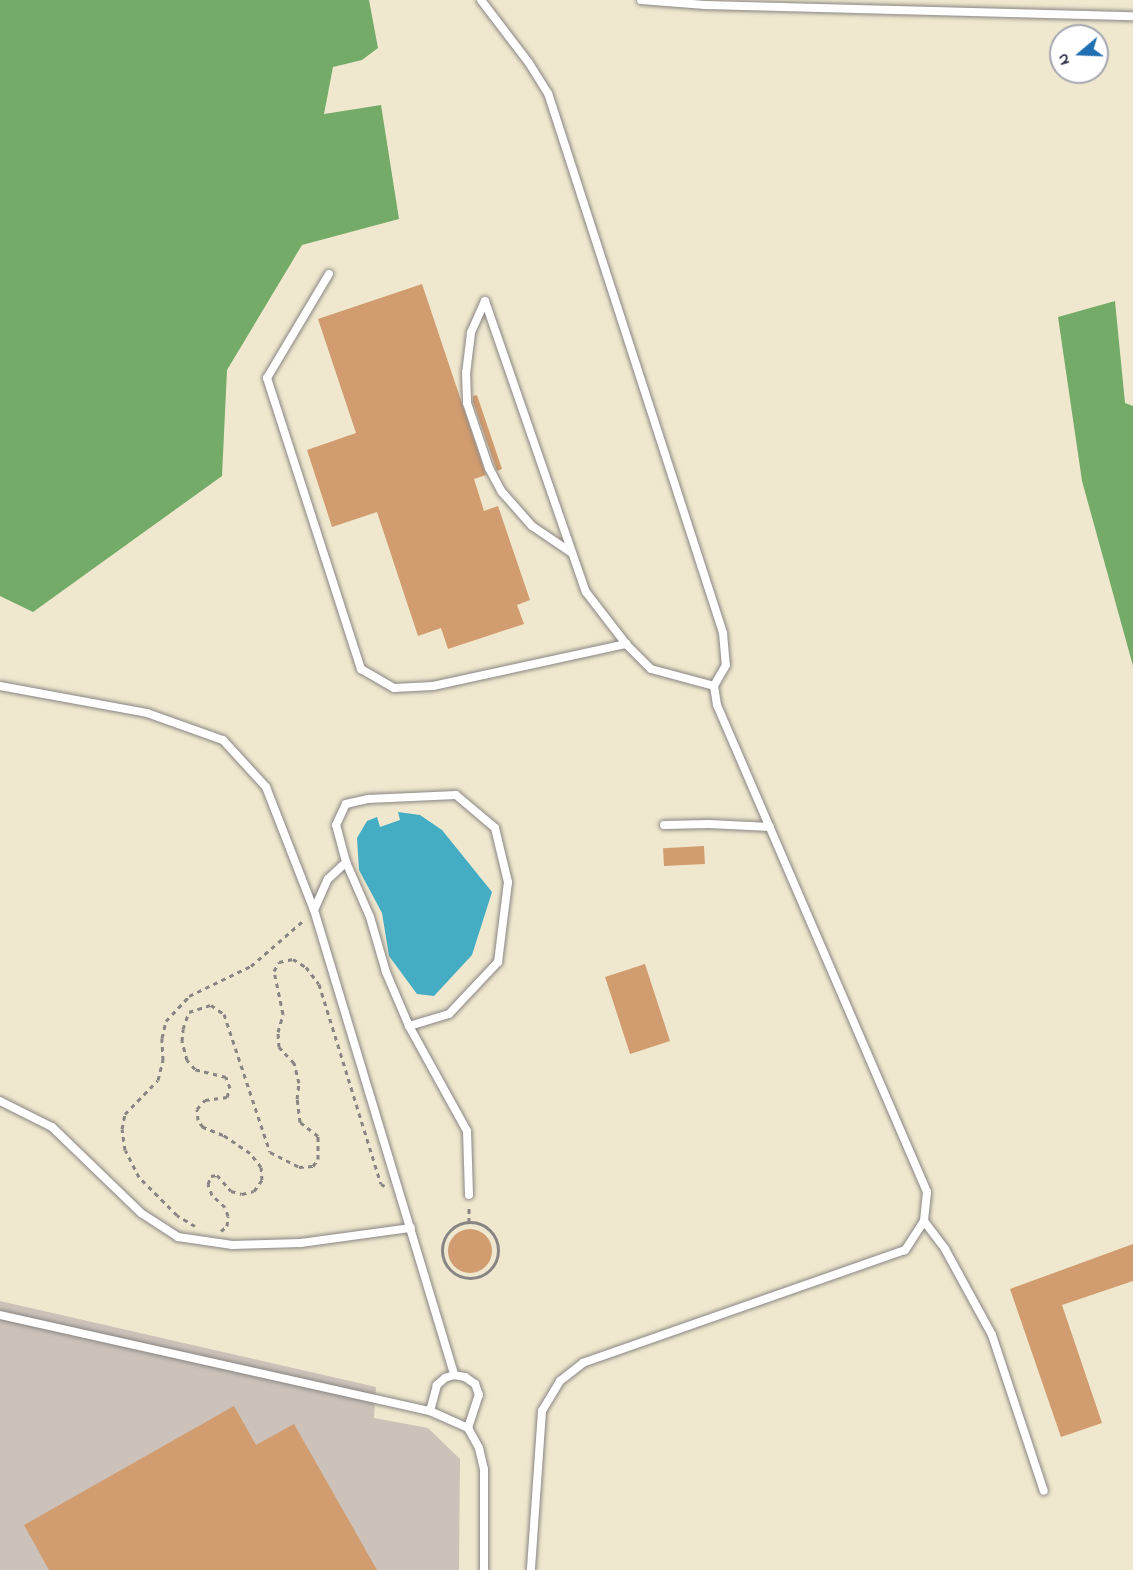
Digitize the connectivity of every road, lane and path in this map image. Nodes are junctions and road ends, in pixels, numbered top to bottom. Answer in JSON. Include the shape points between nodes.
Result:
{"nodes":[{"id":1,"x":481,"y":0,"type":"edge"},
{"id":2,"x":641,"y":0,"type":"edge"},
{"id":3,"x":1133,"y":16,"type":"edge"},
{"id":4,"x":329,"y":274,"type":"dead end"},
{"id":5,"x":572,"y":553,"type":"junction"},
{"id":6,"x":626,"y":644,"type":"junction"},
{"id":7,"x":0,"y":686,"type":"edge"},
{"id":8,"x":714,"y":686,"type":"junction"},
{"id":9,"x":664,"y":825,"type":"dead end"},
{"id":10,"x":770,"y":827,"type":"junction"},
{"id":11,"x":346,"y":862,"type":"junction"},
{"id":12,"x":314,"y":910,"type":"junction"},
{"id":13,"x":409,"y":1026,"type":"junction"},
{"id":14,"x":0,"y":1101,"type":"edge"},
{"id":15,"x":469,"y":1195,"type":"dead end"},
{"id":16,"x":402,"y":1197,"type":"junction"},
{"id":17,"x":924,"y":1221,"type":"junction"},
{"id":18,"x":459,"y":1224,"type":"joint"},
{"id":19,"x":411,"y":1228,"type":"junction"},
{"id":20,"x":202,"y":1230,"type":"dead end"},
{"id":21,"x":211,"y":1231,"type":"dead end"},
{"id":22,"x":0,"y":1315,"type":"edge"},
{"id":23,"x":454,"y":1375,"type":"junction"},
{"id":24,"x":430,"y":1411,"type":"junction"},
{"id":25,"x":468,"y":1428,"type":"junction"},
{"id":26,"x":1044,"y":1491,"type":"dead end"},
{"id":27,"x":484,"y":1570,"type":"edge"},
{"id":28,"x":531,"y":1570,"type":"edge"}],
"edges":[{"from":1,"to":8,"type":"lane","via":[[548,93],[723,633],[726,665]]},
{"from":2,"to":3,"type":"lane"},
{"from":4,"to":6,"type":"lane","via":[[267,378],[362,669],[394,687],[433,686]]},
{"from":5,"to":5,"type":"lane","via":[[516,388],[485,300],[471,333],[466,404],[502,492],[532,526]]},
{"from":5,"to":6,"type":"lane","via":[[586,592]]},
{"from":6,"to":8,"type":"lane","via":[[651,669]]},
{"from":7,"to":12,"type":"lane","via":[[147,713],[223,740],[266,787]]},
{"from":8,"to":10,"type":"lane","via":[[717,705]]},
{"from":9,"to":10,"type":"lane"},
{"from":10,"to":17,"type":"lane","via":[[927,1192]]},
{"from":11,"to":12,"type":"lane","via":[[328,879]]},
{"from":11,"to":13,"type":"lane"},
{"from":11,"to":13,"type":"lane","via":[[336,825],[346,804],[368,799],[456,795],[495,828],[508,882],[498,962],[449,1014]]},
{"from":12,"to":16,"type":"lane"},
{"from":12,"to":20,"type":"path","via":[[252,966],[189,996],[166,1021],[158,1080],[125,1114],[125,1150],[139,1177],[177,1215]]},
{"from":13,"to":15,"type":"lane","via":[[467,1131]]},
{"from":14,"to":19,"type":"lane","via":[[51,1127],[141,1213],[178,1237],[232,1245],[301,1243]]},
{"from":16,"to":19,"type":"lane"},
{"from":16,"to":21,"type":"path","via":[[381,1184],[319,984],[306,967],[293,959],[279,962],[274,971],[283,1014],[279,1047],[294,1063],[300,1122],[318,1136],[318,1159],[313,1166],[299,1167],[270,1152],[224,1014],[211,1005],[189,1012],[183,1029],[187,1060],[195,1070],[226,1077],[230,1088],[227,1097],[205,1100],[197,1109],[198,1120],[203,1127],[250,1153],[261,1167],[262,1180],[254,1191],[242,1194],[231,1191],[217,1176],[212,1176],[208,1184],[212,1195],[225,1207],[228,1216],[220,1232]]},
{"from":17,"to":26,"type":"lane","via":[[945,1249],[992,1335]]},
{"from":17,"to":28,"type":"lane","via":[[905,1250],[583,1364],[560,1381],[542,1411]]},
{"from":18,"to":18,"type":"path","via":[[445,1237],[442,1256],[460,1277],[479,1277],[497,1259],[497,1241],[478,1223]]},
{"from":19,"to":23,"type":"lane"},
{"from":22,"to":24,"type":"lane"},
{"from":23,"to":24,"type":"lane","via":[[437,1385]]},
{"from":23,"to":25,"type":"lane","via":[[475,1384],[479,1395]]},
{"from":24,"to":25,"type":"lane"},
{"from":25,"to":27,"type":"lane","via":[[484,1469]]}]}
